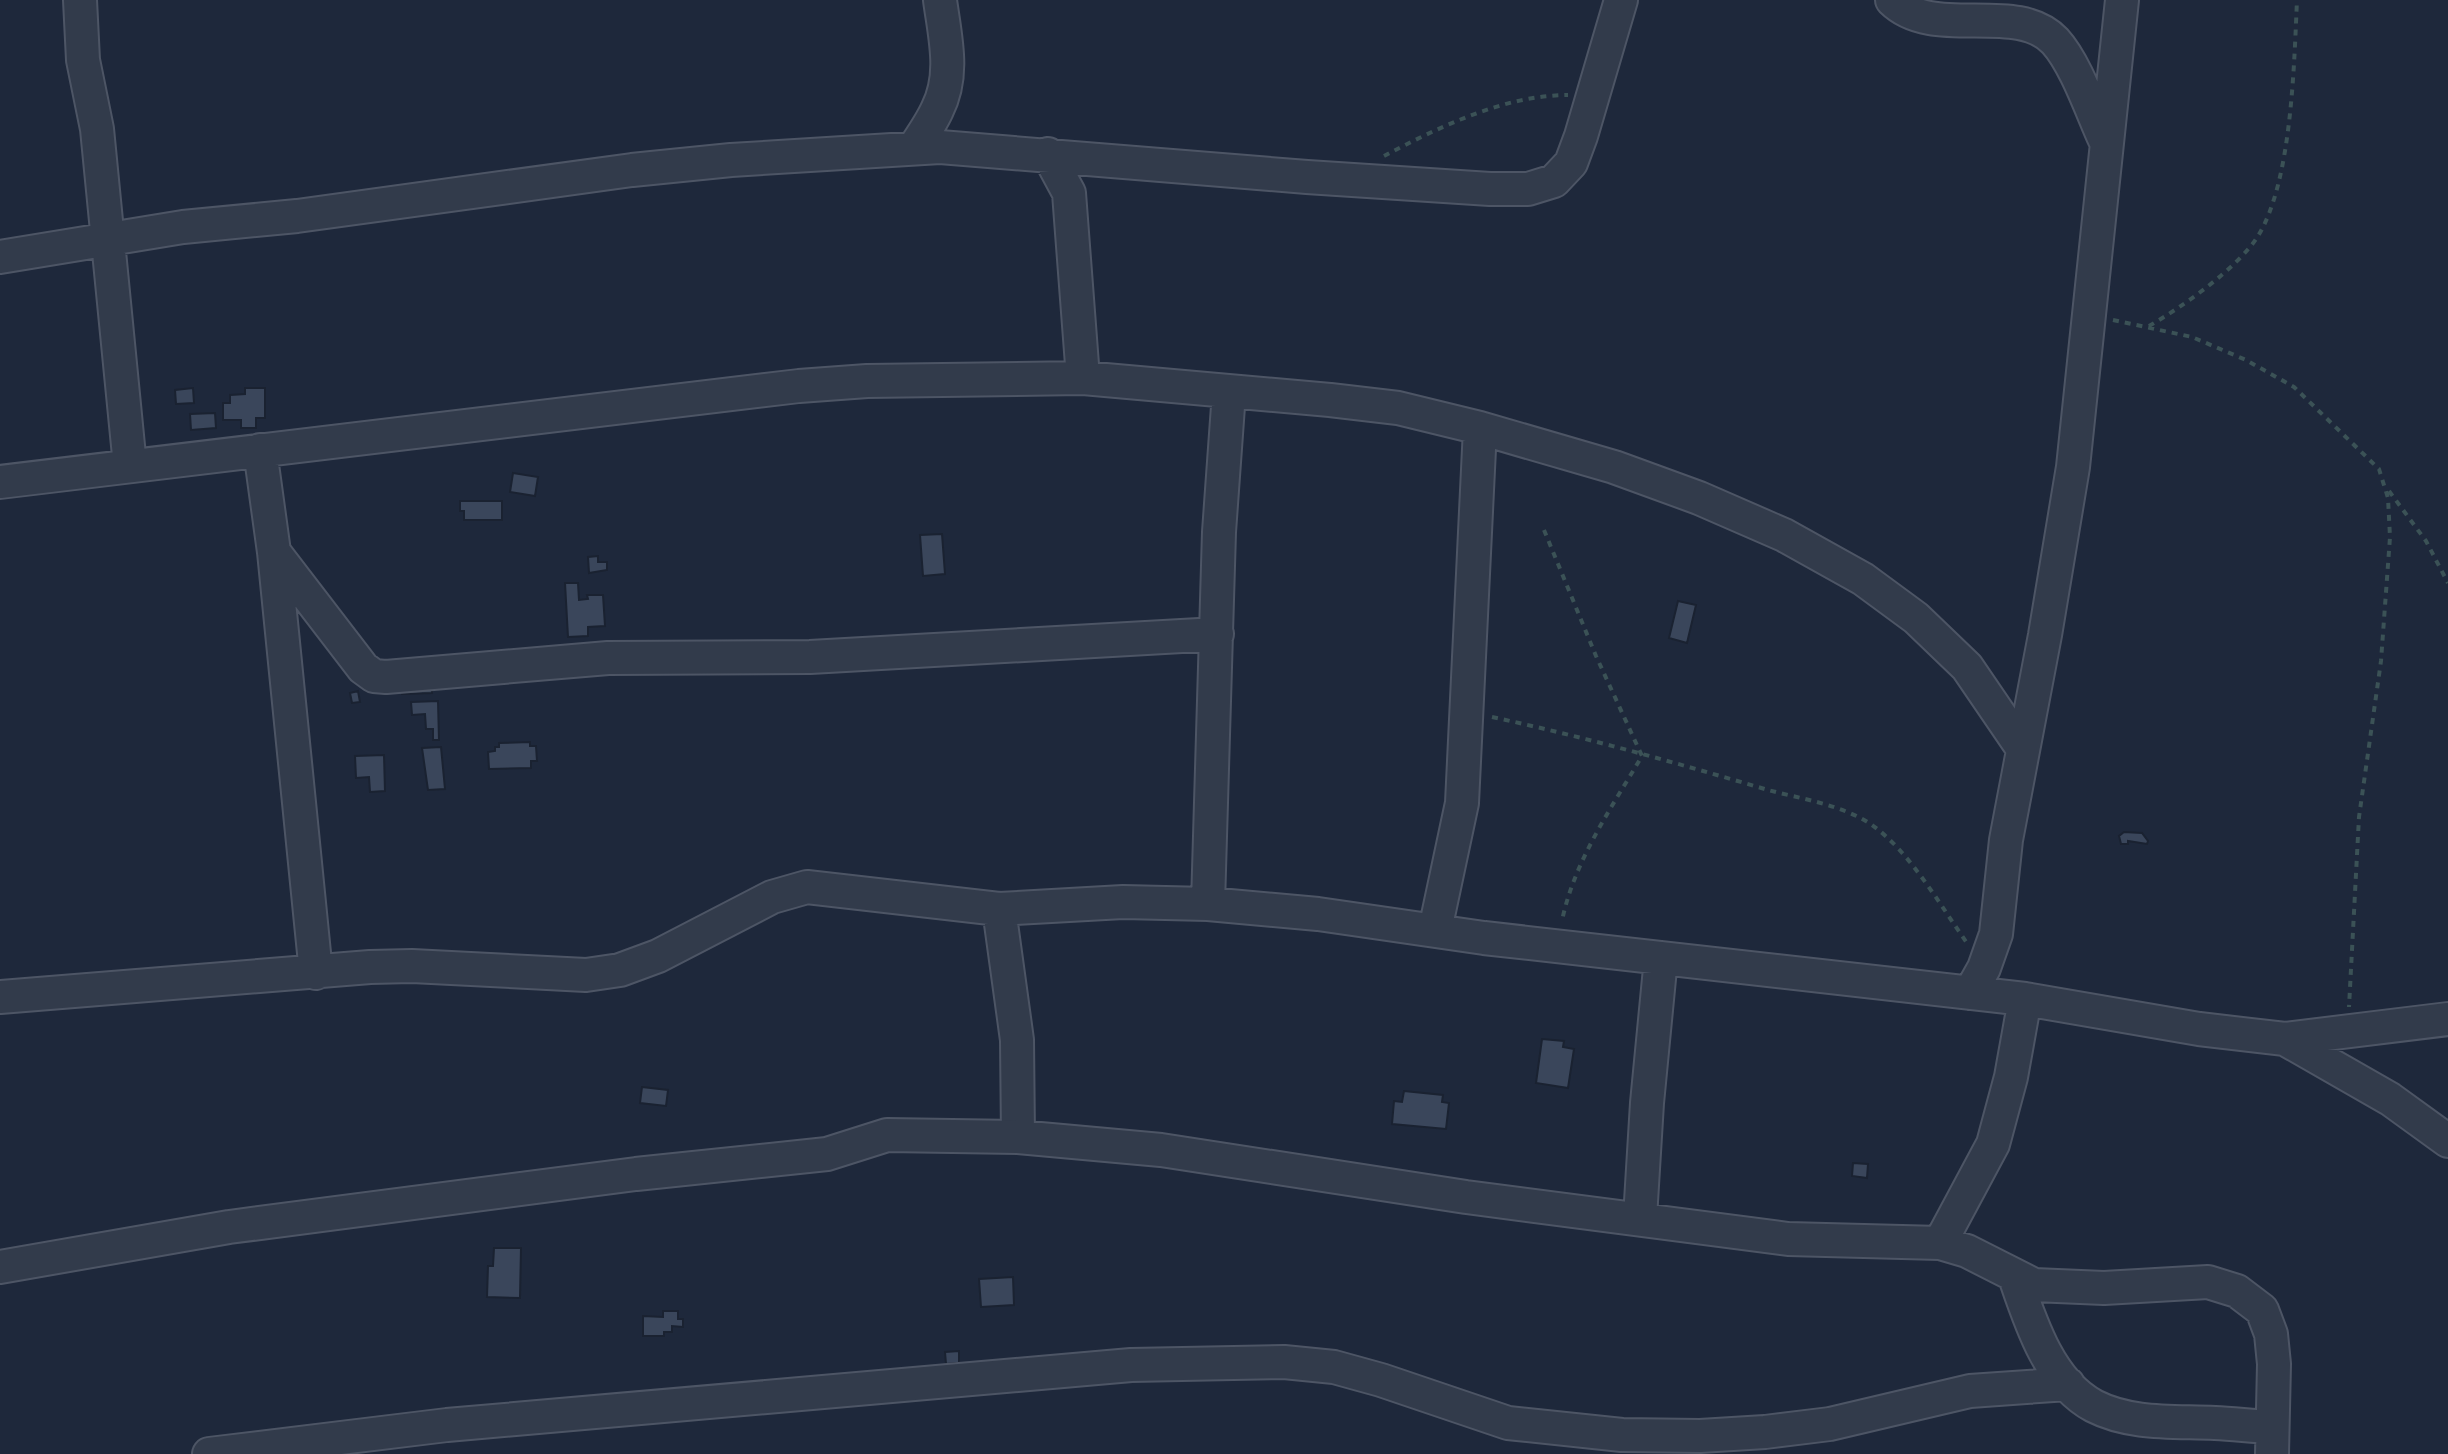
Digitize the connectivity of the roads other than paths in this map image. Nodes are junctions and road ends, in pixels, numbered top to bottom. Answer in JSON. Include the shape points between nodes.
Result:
{"nodes":[{"id":1,"x":80,"y":0,"type":"edge"},
{"id":2,"x":940,"y":0,"type":"edge"},
{"id":3,"x":1621,"y":0,"type":"edge"},
{"id":4,"x":1892,"y":0,"type":"edge"},
{"id":5,"x":2122,"y":0,"type":"edge"},
{"id":6,"x":2106,"y":144,"type":"junction"},
{"id":7,"x":914,"y":148,"type":"junction"},
{"id":8,"x":1048,"y":154,"type":"junction"},
{"id":9,"x":107,"y":239,"type":"junction"},
{"id":10,"x":0,"y":257,"type":"edge"},
{"id":11,"x":1083,"y":378,"type":"junction"},
{"id":12,"x":1229,"y":392,"type":"junction"},
{"id":13,"x":1480,"y":428,"type":"junction"},
{"id":14,"x":260,"y":450,"type":"junction"},
{"id":15,"x":130,"y":466,"type":"junction"},
{"id":16,"x":0,"y":482,"type":"edge"},
{"id":17,"x":274,"y":552,"type":"junction"},
{"id":18,"x":1217,"y":634,"type":"junction"},
{"id":19,"x":2023,"y":749,"type":"junction"},
{"id":20,"x":1208,"y":904,"type":"junction"},
{"id":21,"x":999,"y":909,"type":"junction"},
{"id":22,"x":1435,"y":930,"type":"junction"},
{"id":23,"x":1661,"y":958,"type":"junction"},
{"id":24,"x":316,"y":973,"type":"junction"},
{"id":25,"x":1977,"y":980,"type":"junction"},
{"id":26,"x":0,"y":997,"type":"edge"},
{"id":27,"x":2025,"y":999,"type":"junction"},
{"id":28,"x":2448,"y":1019,"type":"edge"},
{"id":29,"x":2285,"y":1039,"type":"junction"},
{"id":30,"x":1018,"y":1137,"type":"junction"},
{"id":31,"x":2448,"y":1141,"type":"edge"},
{"id":32,"x":1640,"y":1218,"type":"junction"},
{"id":33,"x":1940,"y":1243,"type":"junction"},
{"id":34,"x":0,"y":1267,"type":"edge"},
{"id":35,"x":2015,"y":1277,"type":"junction"},
{"id":36,"x":2068,"y":1384,"type":"junction"},
{"id":37,"x":2271,"y":1441,"type":"edge"},
{"id":38,"x":209,"y":1454,"type":"edge"}],
"edges":[{"from":1,"to":9,"type":"street"},
{"from":2,"to":7,"type":"street","via":[[945,90]]},
{"from":3,"to":8,"type":"street","via":[[1571,163],[1554,181],[1528,189],[1307,177]]},
{"from":4,"to":6,"type":"street","via":[[1904,12],[1942,20],[2004,21],[2033,27],[2055,40]]},
{"from":5,"to":6,"type":"street"},
{"from":6,"to":19,"type":"street","via":[[2073,467]]},
{"from":7,"to":8,"type":"street"},
{"from":7,"to":9,"type":"street","via":[[632,170]]},
{"from":8,"to":11,"type":"street","via":[[1069,193]]},
{"from":9,"to":10,"type":"street"},
{"from":9,"to":15,"type":"street"},
{"from":11,"to":12,"type":"street"},
{"from":11,"to":14,"type":"street","via":[[799,386]]},
{"from":12,"to":13,"type":"street","via":[[1398,408]]},
{"from":12,"to":18,"type":"street"},
{"from":13,"to":19,"type":"street","via":[[1699,498],[1784,535],[1863,579],[1916,618],[1967,667]]},
{"from":13,"to":22,"type":"street","via":[[1462,803]]},
{"from":14,"to":15,"type":"street"},
{"from":14,"to":17,"type":"street"},
{"from":15,"to":16,"type":"street"},
{"from":17,"to":18,"type":"street","via":[[374,676],[608,658],[810,657]]},
{"from":17,"to":24,"type":"street"},
{"from":18,"to":20,"type":"street"},
{"from":19,"to":25,"type":"street","via":[[1996,934]]},
{"from":20,"to":21,"type":"street","via":[[1123,902]]},
{"from":20,"to":22,"type":"street"},
{"from":21,"to":24,"type":"street","via":[[796,888],[620,970],[586,975],[412,966]]},
{"from":21,"to":30,"type":"street","via":[[1017,1040]]},
{"from":22,"to":23,"type":"street"},
{"from":23,"to":25,"type":"street"},
{"from":23,"to":32,"type":"street"},
{"from":24,"to":26,"type":"street"},
{"from":25,"to":27,"type":"street"},
{"from":27,"to":29,"type":"street"},
{"from":27,"to":33,"type":"street","via":[[1993,1144]]},
{"from":28,"to":29,"type":"street"},
{"from":29,"to":31,"type":"street","via":[[2390,1099]]},
{"from":30,"to":32,"type":"street","via":[[1161,1150]]},
{"from":30,"to":34,"type":"street","via":[[887,1135],[827,1154],[229,1227]]},
{"from":32,"to":33,"type":"street","via":[[1800,1240]]},
{"from":33,"to":35,"type":"street"},
{"from":35,"to":36,"type":"street","via":[[2041,1343]]},
{"from":35,"to":37,"type":"street","via":[[2034,1285],[2070,1288],[2208,1282],[2237,1291],[2262,1310],[2271,1334]]},
{"from":36,"to":37,"type":"street","via":[[2093,1405],[2126,1417]]},
{"from":36,"to":38,"type":"street","via":[[1970,1391],[1830,1424],[1765,1432],[1622,1435],[1508,1423],[1334,1367],[1284,1362],[1131,1365],[447,1425]]}]}
